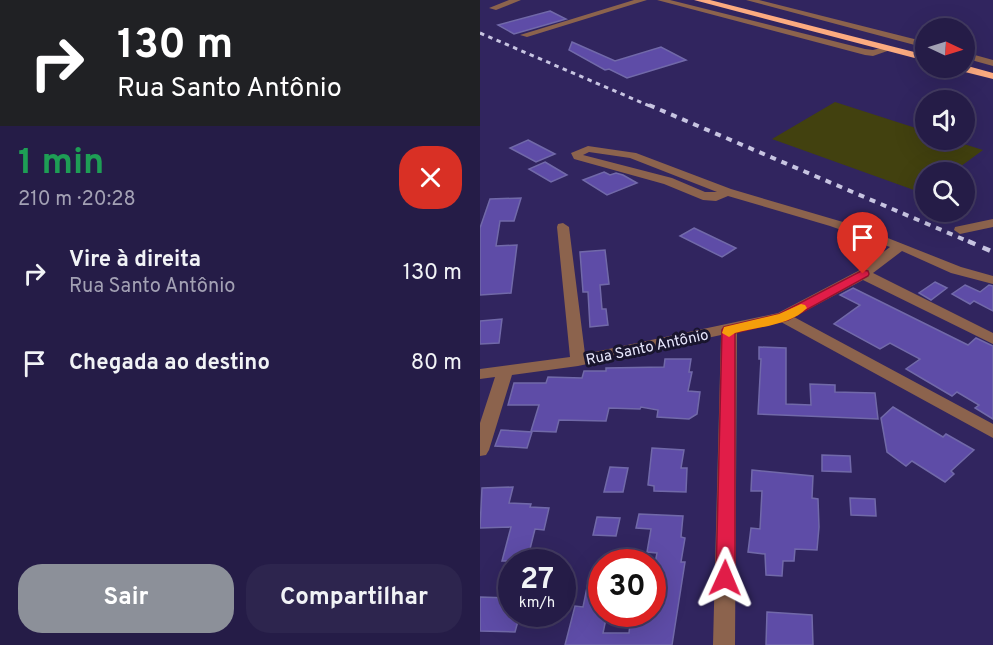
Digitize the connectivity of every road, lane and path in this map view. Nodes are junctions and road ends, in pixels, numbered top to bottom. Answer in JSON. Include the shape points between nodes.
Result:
{"nodes":[{"id":1,"x":517,"y":0,"type":"edge"},
{"id":2,"x":643,"y":0,"type":"edge"},
{"id":3,"x":661,"y":0,"type":"edge"},
{"id":4,"x":699,"y":0,"type":"edge"},
{"id":5,"x":750,"y":0,"type":"edge"},
{"id":6,"x":778,"y":0,"type":"edge"},
{"id":7,"x":768,"y":4,"type":"junction"},
{"id":8,"x":493,"y":8,"type":"dead end"},
{"id":9,"x":847,"y":25,"type":"junction"},
{"id":10,"x":831,"y":34,"type":"junction"},
{"id":11,"x":524,"y":35,"type":"dead end"},
{"id":12,"x":915,"y":42,"type":"edge"},
{"id":13,"x":888,"y":49,"type":"junction"},
{"id":14,"x":915,"y":55,"type":"edge"},
{"id":15,"x":975,"y":58,"type":"edge"},
{"id":16,"x":993,"y":63,"type":"edge"},
{"id":17,"x":975,"y":72,"type":"edge"},
{"id":18,"x":993,"y":76,"type":"edge"},
{"id":19,"x":727,"y":192,"type":"junction"},
{"id":20,"x":993,"y":222,"type":"edge"},
{"id":21,"x":563,"y":227,"type":"dead end"},
{"id":22,"x":960,"y":230,"type":"dead end"},
{"id":23,"x":900,"y":246,"type":"junction"},
{"id":24,"x":863,"y":274,"type":"junction"},
{"id":25,"x":993,"y":280,"type":"edge"},
{"id":26,"x":783,"y":317,"type":"junction"},
{"id":27,"x":729,"y":330,"type":"junction"},
{"id":28,"x":993,"y":339,"type":"edge"},
{"id":29,"x":578,"y":362,"type":"junction"},
{"id":30,"x":506,"y":372,"type":"junction"},
{"id":31,"x":480,"y":374,"type":"edge"},
{"id":32,"x":993,"y":432,"type":"edge"},
{"id":33,"x":480,"y":450,"type":"edge"},
{"id":34,"x":724,"y":645,"type":"edge"}],
"edges":[{"from":1,"to":8,"type":"street"},
{"from":2,"to":11,"type":"street"},
{"from":3,"to":13,"type":"street","via":[[865,52]]},
{"from":4,"to":10,"type":"highway"},
{"from":5,"to":7,"type":"street"},
{"from":6,"to":7,"type":"street"},
{"from":7,"to":9,"type":"street"},
{"from":9,"to":10,"type":"street"},
{"from":9,"to":12,"type":"street"},
{"from":10,"to":13,"type":"highway"},
{"from":13,"to":14,"type":"highway"},
{"from":15,"to":16,"type":"street"},
{"from":17,"to":18,"type":"highway"},
{"from":19,"to":19,"type":"street","via":[[716,197],[703,196],[668,181],[581,159],[577,153],[595,149],[632,155]]},
{"from":19,"to":23,"type":"street","via":[[812,215]]},
{"from":20,"to":22,"type":"street"},
{"from":21,"to":29,"type":"street"},
{"from":23,"to":24,"type":"street","name":"Rua Santo Antônio"},
{"from":23,"to":25,"type":"street","via":[[968,275]]},
{"from":24,"to":26,"type":"street","name":"Rua Santo Antônio"},
{"from":24,"to":28,"type":"street"},
{"from":26,"to":27,"type":"street","name":"Rua Santo Antônio"},
{"from":26,"to":32,"type":"street"},
{"from":27,"to":29,"type":"street","name":"Rua Santo Antônio"},
{"from":27,"to":34,"type":"street"},
{"from":29,"to":30,"type":"street","name":"Rua Santo Antônio"},
{"from":30,"to":31,"type":"street","name":"Rua Santo Antônio"},
{"from":30,"to":33,"type":"street"}]}
